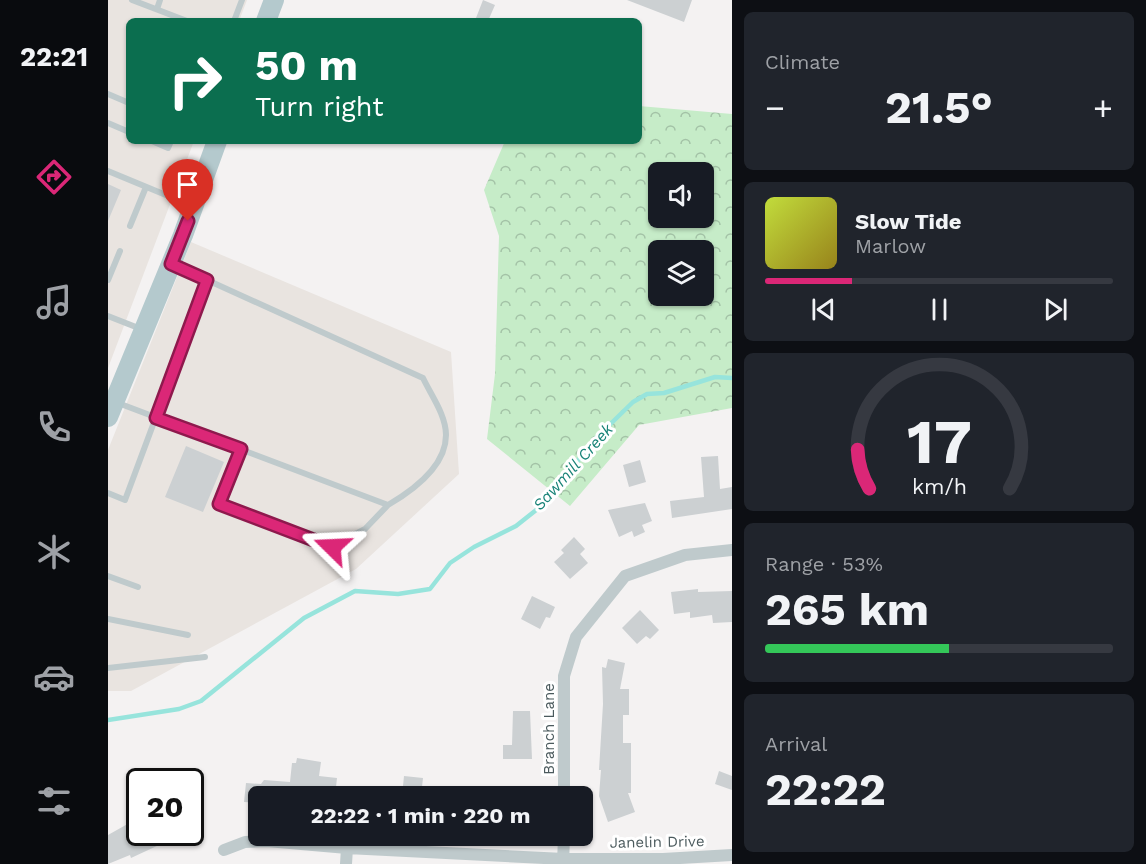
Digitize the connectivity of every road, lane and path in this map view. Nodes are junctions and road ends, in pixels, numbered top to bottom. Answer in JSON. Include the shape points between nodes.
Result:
{"nodes":[{"id":1,"x":132,"y":0,"type":"edge"},
{"id":2,"x":160,"y":0,"type":"edge"},
{"id":3,"x":242,"y":0,"type":"edge"},
{"id":4,"x":274,"y":0,"type":"edge"},
{"id":5,"x":157,"y":9,"type":"junction"},
{"id":6,"x":180,"y":18,"type":"edge"},
{"id":7,"x":235,"y":18,"type":"edge"},
{"id":8,"x":267,"y":18,"type":"edge"},
{"id":9,"x":108,"y":94,"type":"edge"},
{"id":10,"x":126,"y":103,"type":"edge"},
{"id":11,"x":108,"y":123,"type":"edge"},
{"id":12,"x":126,"y":131,"type":"edge"},
{"id":13,"x":213,"y":144,"type":"edge"},
{"id":14,"x":108,"y":171,"type":"edge"},
{"id":15,"x":146,"y":187,"type":"junction"},
{"id":16,"x":194,"y":206,"type":"junction"},
{"id":17,"x":130,"y":226,"type":"dead end"},
{"id":18,"x":120,"y":250,"type":"dead end"},
{"id":19,"x":171,"y":264,"type":"junction"},
{"id":20,"x":108,"y":280,"type":"edge"},
{"id":21,"x":207,"y":280,"type":"junction"},
{"id":22,"x":108,"y":316,"type":"edge"},
{"id":23,"x":144,"y":331,"type":"junction"},
{"id":24,"x":114,"y":396,"type":"edge"},
{"id":25,"x":156,"y":418,"type":"junction"},
{"id":26,"x":241,"y":449,"type":"junction"},
{"id":27,"x":108,"y":493,"type":"edge"},
{"id":28,"x":388,"y":505,"type":"junction"},
{"id":29,"x":732,"y":550,"type":"edge"},
{"id":30,"x":108,"y":576,"type":"edge"},
{"id":31,"x":138,"y":587,"type":"dead end"},
{"id":32,"x":108,"y":619,"type":"edge"},
{"id":33,"x":188,"y":635,"type":"dead end"},
{"id":34,"x":205,"y":657,"type":"dead end"},
{"id":35,"x":108,"y":668,"type":"edge"},
{"id":36,"x":564,"y":786,"type":"edge"},
{"id":37,"x":564,"y":846,"type":"edge"},
{"id":38,"x":347,"y":848,"type":"junction"},
{"id":39,"x":225,"y":850,"type":"dead end"},
{"id":40,"x":732,"y":855,"type":"edge"},
{"id":41,"x":563,"y":861,"type":"edge"},
{"id":42,"x":346,"y":864,"type":"edge"}],
"edges":[{"from":1,"to":5,"type":"lane"},
{"from":2,"to":5,"type":"lane"},
{"from":3,"to":7,"type":"lane"},
{"from":4,"to":8,"type":"main road"},
{"from":5,"to":6,"type":"lane"},
{"from":9,"to":10,"type":"lane"},
{"from":11,"to":12,"type":"lane"},
{"from":13,"to":16,"type":"main road"},
{"from":14,"to":15,"type":"lane"},
{"from":15,"to":16,"type":"lane"},
{"from":15,"to":17,"type":"lane"},
{"from":16,"to":19,"type":"main road"},
{"from":18,"to":20,"type":"lane"},
{"from":19,"to":21,"type":"lane"},
{"from":19,"to":23,"type":"main road"},
{"from":21,"to":25,"type":"lane"},
{"from":21,"to":28,"type":"lane","via":[[423,378],[439,409],[446,436],[435,467],[411,492]]},
{"from":22,"to":23,"type":"lane"},
{"from":23,"to":24,"type":"main road"},
{"from":24,"to":25,"type":"lane"},
{"from":25,"to":26,"type":"lane"},
{"from":25,"to":27,"type":"lane","via":[[125,500]]},
{"from":26,"to":28,"type":"lane"},
{"from":26,"to":28,"type":"lane","via":[[219,504],[332,547],[365,529]]},
{"from":29,"to":36,"type":"street","name":"Branch Lane","via":[[685,555],[625,576],[576,637],[564,676]]},
{"from":30,"to":31,"type":"lane"},
{"from":32,"to":33,"type":"lane"},
{"from":34,"to":35,"type":"lane"},
{"from":37,"to":41,"type":"street"},
{"from":38,"to":39,"type":"street","name":"Janelin Drive","via":[[267,841],[245,842]]},
{"from":38,"to":41,"type":"street","name":"Janelin Drive"},
{"from":38,"to":42,"type":"street"},
{"from":40,"to":41,"type":"street","name":"Janelin Drive"}]}
